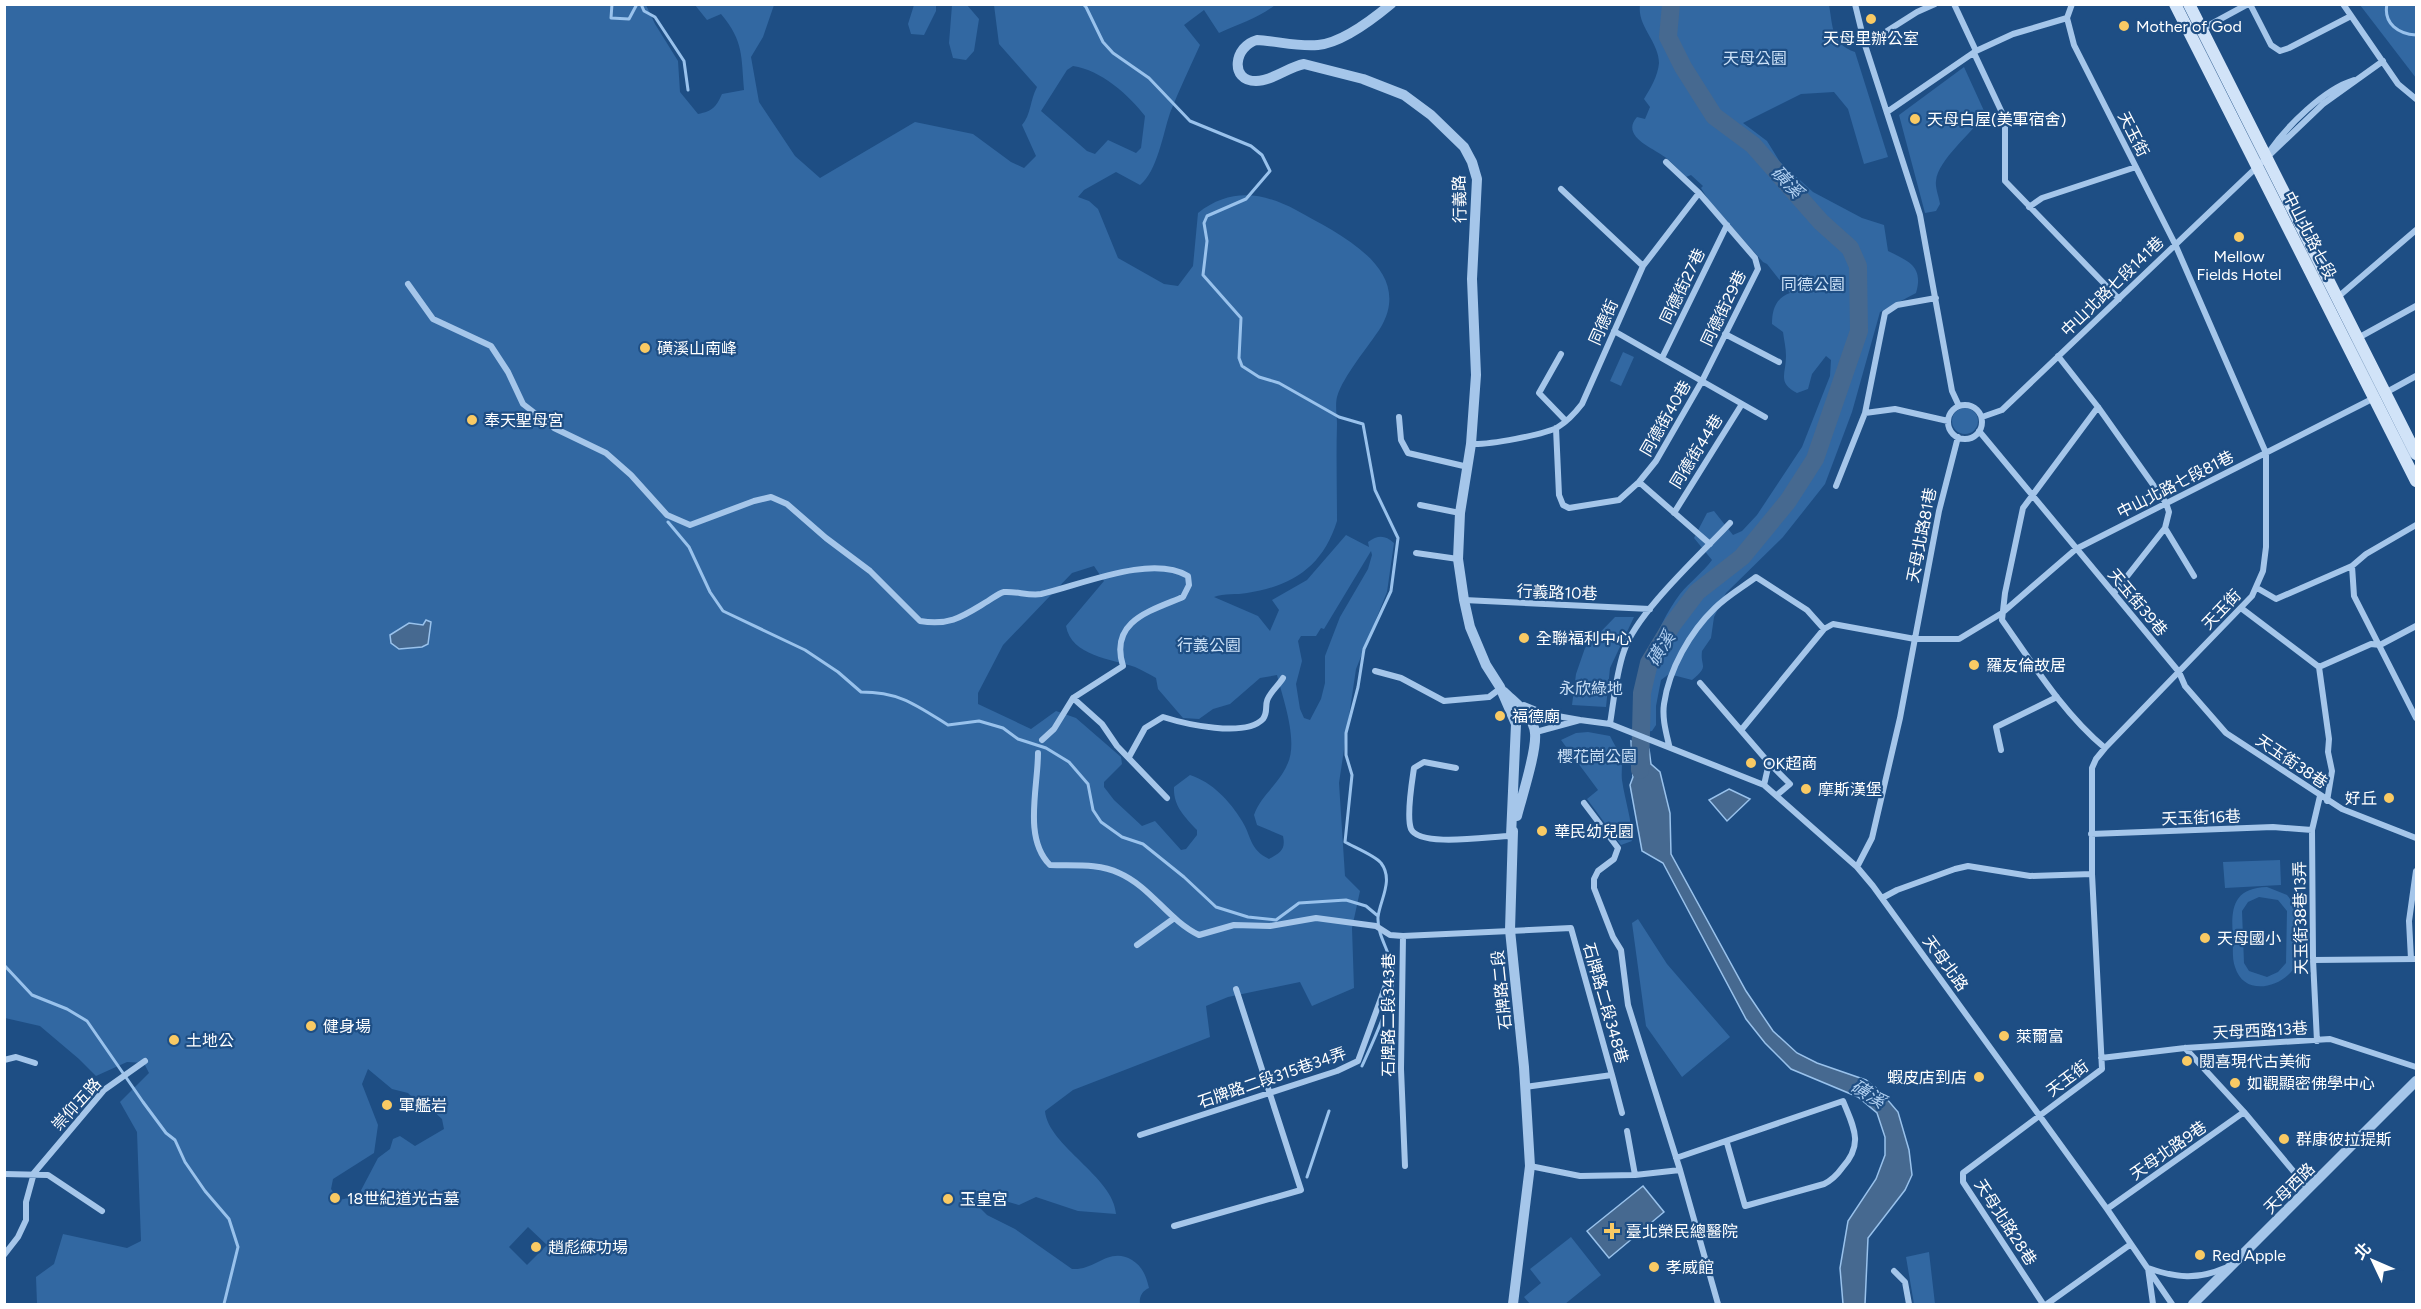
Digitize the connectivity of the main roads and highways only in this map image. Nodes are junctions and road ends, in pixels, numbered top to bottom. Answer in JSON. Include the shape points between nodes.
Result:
{"nodes":[{"id":1,"x":2175,"y":4,"type":"edge"},
{"id":2,"x":2189,"y":4,"type":"edge"},
{"id":3,"x":2260,"y":162,"type":"junction"},
{"id":4,"x":2380,"y":395,"type":"junction"},
{"id":5,"x":2416,"y":454,"type":"edge"},
{"id":6,"x":2416,"y":481,"type":"edge"}],
"edges":[{"from":1,"to":3,"type":"main road","name":"中山北路七段"},
{"from":2,"to":3,"type":"main road","name":"中山北路七段"},
{"from":3,"to":4,"type":"main road","name":"中山北路七段"},
{"from":3,"to":4,"type":"main road","name":"中山北路七段","via":[[2338,297]]},
{"from":4,"to":5,"type":"main road","name":"中山北路七段"},
{"from":4,"to":6,"type":"main road","name":"中山北路七段"}]}
